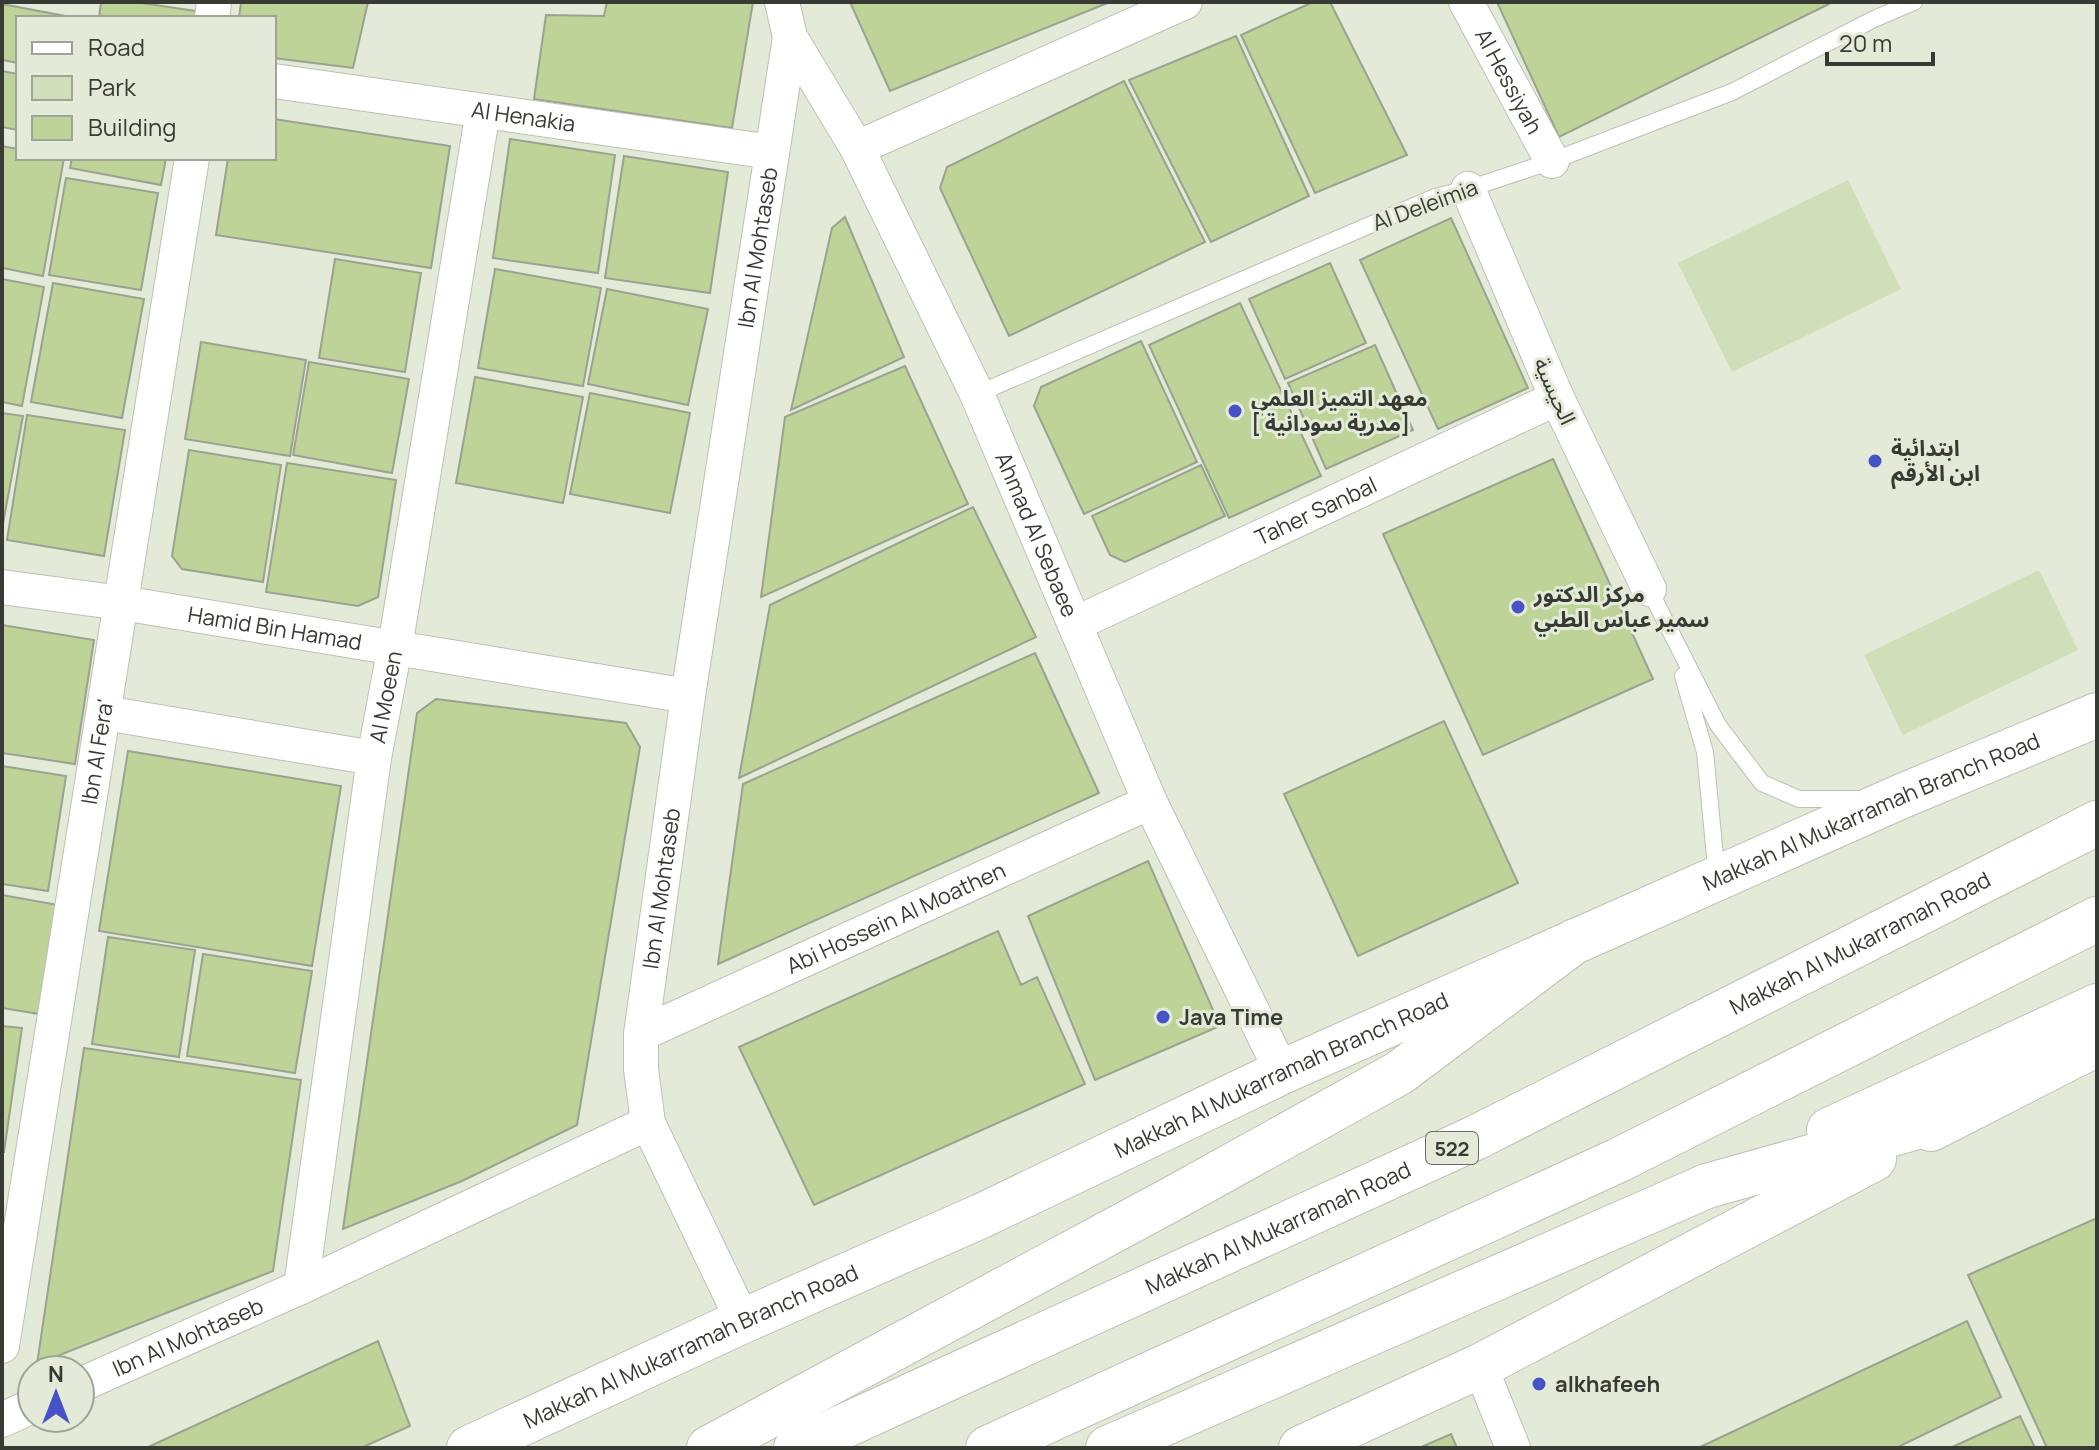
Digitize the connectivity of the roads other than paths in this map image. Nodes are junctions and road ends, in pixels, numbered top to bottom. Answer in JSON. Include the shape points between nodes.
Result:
{"nodes":[{"id":1,"x":782,"y":2,"type":"edge"},
{"id":2,"x":1185,"y":2,"type":"edge"},
{"id":3,"x":1466,"y":2,"type":"edge"},
{"id":4,"x":1881,"y":2,"type":"edge"},
{"id":5,"x":1914,"y":2,"type":"edge"},
{"id":6,"x":1874,"y":19,"type":"junction"},
{"id":7,"x":790,"y":37,"type":"junction"},
{"id":8,"x":276,"y":81,"type":"edge"},
{"id":9,"x":483,"y":111,"type":"junction"},
{"id":10,"x":857,"y":148,"type":"junction"},
{"id":11,"x":772,"y":152,"type":"junction"},
{"id":12,"x":192,"y":160,"type":"edge"},
{"id":13,"x":1552,"y":161,"type":"junction"},
{"id":14,"x":1468,"y":189,"type":"junction"},
{"id":15,"x":977,"y":394,"type":"junction"},
{"id":16,"x":1557,"y":398,"type":"junction"},
{"id":17,"x":2,"y":587,"type":"edge"},
{"id":18,"x":1649,"y":589,"type":"junction"},
{"id":19,"x":122,"y":603,"type":"junction"},
{"id":20,"x":1075,"y":624,"type":"junction"},
{"id":21,"x":395,"y":647,"type":"junction"},
{"id":22,"x":688,"y":696,"type":"junction"},
{"id":23,"x":105,"y":713,"type":"junction"},
{"id":24,"x":2094,"y":715,"type":"edge"},
{"id":25,"x":374,"y":758,"type":"junction"},
{"id":26,"x":1902,"y":796,"type":"junction"},
{"id":27,"x":1150,"y":802,"type":"junction"},
{"id":28,"x":2097,"y":823,"type":"edge"},
{"id":29,"x":1717,"y":877,"type":"junction"},
{"id":30,"x":2097,"y":919,"type":"edge"},
{"id":31,"x":1575,"y":941,"type":"junction"},
{"id":32,"x":2097,"y":1006,"type":"edge"},
{"id":33,"x":641,"y":1034,"type":"junction"},
{"id":34,"x":2097,"y":1044,"type":"edge"},
{"id":35,"x":2097,"y":1051,"type":"edge"},
{"id":36,"x":2056,"y":1064,"type":"junction"},
{"id":37,"x":1282,"y":1072,"type":"junction"},
{"id":38,"x":1956,"y":1116,"type":"junction"},
{"id":39,"x":648,"y":1123,"type":"junction"},
{"id":40,"x":1707,"y":1186,"type":"junction"},
{"id":41,"x":301,"y":1287,"type":"junction"},
{"id":42,"x":743,"y":1321,"type":"junction"},
{"id":43,"x":2,"y":1346,"type":"edge"},
{"id":44,"x":1480,"y":1366,"type":"junction"},
{"id":45,"x":96,"y":1378,"type":"edge"},
{"id":46,"x":469,"y":1448,"type":"edge"},
{"id":47,"x":709,"y":1448,"type":"edge"},
{"id":48,"x":796,"y":1448,"type":"edge"},
{"id":49,"x":988,"y":1448,"type":"edge"},
{"id":50,"x":1108,"y":1448,"type":"edge"},
{"id":51,"x":1301,"y":1448,"type":"edge"},
{"id":52,"x":1513,"y":1448,"type":"edge"}],
"edges":[{"from":1,"to":7,"type":"street","name":"Ahmad Al Sebaee"},
{"from":2,"to":10,"type":"street"},
{"from":3,"to":13,"type":"street","name":"Al Hessiyah"},
{"from":4,"to":6,"type":"lane"},
{"from":5,"to":6,"type":"lane","name":"Al Deleimia"},
{"from":6,"to":13,"type":"lane","name":"Al Deleimia","via":[[1732,92]]},
{"from":7,"to":10,"type":"street","name":"Ahmad Al Sebaee"},
{"from":7,"to":11,"type":"street","name":"Ibn Al Mohtaseb"},
{"from":8,"to":9,"type":"street","name":"Al Henakia"},
{"from":9,"to":11,"type":"street","name":"Al Henakia"},
{"from":9,"to":21,"type":"street","name":"Al Moeen"},
{"from":10,"to":15,"type":"street","name":"Ahmad Al Sebaee"},
{"from":11,"to":22,"type":"street","name":"Ibn Al Mohtaseb"},
{"from":12,"to":19,"type":"street","name":"Ibn Al Fera'"},
{"from":13,"to":14,"type":"lane","name":"Al Deleimia"},
{"from":14,"to":15,"type":"lane","name":"Al Deleimia","via":[[1435,197]]},
{"from":14,"to":16,"type":"street","name":"الحيسية"},
{"from":15,"to":20,"type":"street","name":"Ahmad Al Sebaee"},
{"from":16,"to":18,"type":"street","name":"الحيسية"},
{"from":16,"to":20,"type":"street","name":"Taher Sanbal"},
{"from":17,"to":19,"type":"street","name":"Hamid Bin Hamad"},
{"from":18,"to":26,"type":"lane","via":[[1718,725],[1762,783],[1799,799]]},
{"from":18,"to":29,"type":"lane","via":[[1689,689],[1705,752]]},
{"from":19,"to":21,"type":"street","name":"Hamid Bin Hamad"},
{"from":19,"to":23,"type":"street","name":"Ibn Al Fera'"},
{"from":20,"to":27,"type":"street","name":"Ahmad Al Sebaee"},
{"from":21,"to":22,"type":"street","name":"Hamid Bin Hamad"},
{"from":21,"to":25,"type":"street","name":"Al Moeen"},
{"from":22,"to":33,"type":"street","name":"Ibn Al Mohtaseb"},
{"from":23,"to":25,"type":"street"},
{"from":23,"to":43,"type":"street","name":"Ibn Al Fera'"},
{"from":24,"to":26,"type":"main road","name":"Makkah Al Mukarramah Branch Road"},
{"from":25,"to":41,"type":"street","name":"Al Moeen"},
{"from":26,"to":29,"type":"main road","name":"Makkah Al Mukarramah Branch Road"},
{"from":27,"to":33,"type":"street","name":"Abi Hossein Al Moathen"},
{"from":27,"to":37,"type":"street","name":"Ahmad Al Sebaee"},
{"from":28,"to":48,"type":"main road","name":"Makkah Al Mukarramah Road","number":"522","via":[[1477,1137]]},
{"from":29,"to":31,"type":"main road","name":"Makkah Al Mukarramah Branch Road"},
{"from":30,"to":49,"type":"main road","via":[[1619,1160]]},
{"from":31,"to":37,"type":"main road","name":"Makkah Al Mukarramah Branch Road"},
{"from":31,"to":47,"type":"main road","via":[[1399,1073]]},
{"from":32,"to":40,"type":"main road"},
{"from":33,"to":39,"type":"street","name":"Ibn Al Mohtaseb"},
{"from":34,"to":36,"type":"main road"},
{"from":35,"to":36,"type":"main road"},
{"from":36,"to":38,"type":"main road"},
{"from":37,"to":42,"type":"main road","name":"Makkah Al Mukarramah Branch Road","via":[[981,1216]]},
{"from":38,"to":40,"type":"main road"},
{"from":38,"to":44,"type":"main road"},
{"from":39,"to":41,"type":"street","name":"Ibn Al Mohtaseb"},
{"from":39,"to":42,"type":"street"},
{"from":40,"to":50,"type":"main road"},
{"from":41,"to":45,"type":"street","name":"Ibn Al Mohtaseb"},
{"from":42,"to":46,"type":"main road","name":"Makkah Al Mukarramah Branch Road"},
{"from":44,"to":51,"type":"main road"},
{"from":44,"to":52,"type":"street"}]}
